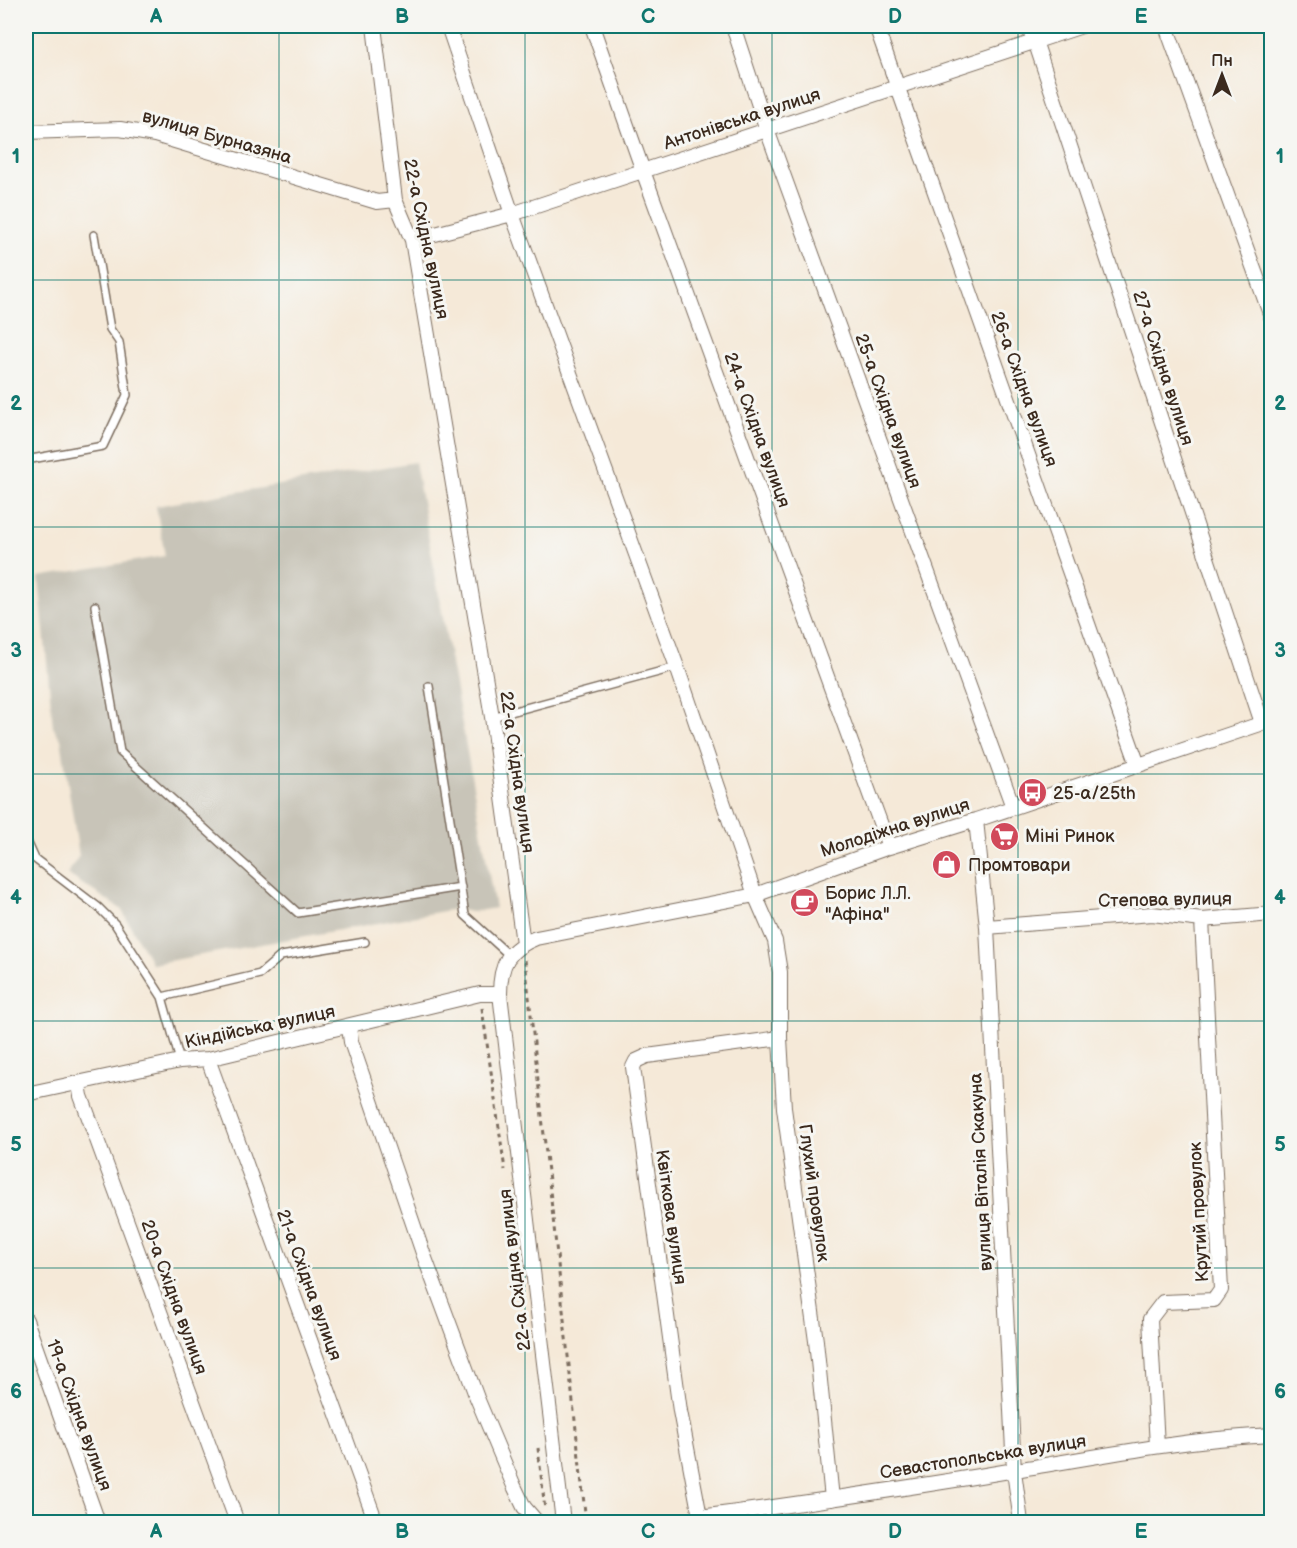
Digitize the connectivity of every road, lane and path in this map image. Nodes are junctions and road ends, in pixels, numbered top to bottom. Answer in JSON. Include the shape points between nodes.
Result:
{"nodes":[{"id":1,"x":374,"y":26,"type":"edge"},
{"id":2,"x":448,"y":26,"type":"edge"},
{"id":3,"x":592,"y":26,"type":"edge"},
{"id":4,"x":732,"y":26,"type":"edge"},
{"id":5,"x":876,"y":26,"type":"edge"},
{"id":6,"x":1027,"y":26,"type":"edge"},
{"id":7,"x":1082,"y":26,"type":"edge"},
{"id":8,"x":1166,"y":26,"type":"edge"},
{"id":9,"x":1035,"y":41,"type":"junction"},
{"id":10,"x":897,"y":87,"type":"junction"},
{"id":11,"x":767,"y":130,"type":"junction"},
{"id":12,"x":26,"y":132,"type":"edge"},
{"id":13,"x":643,"y":171,"type":"junction"},
{"id":14,"x":395,"y":200,"type":"junction"},
{"id":15,"x":512,"y":214,"type":"junction"},
{"id":16,"x":94,"y":235,"type":"dead end"},
{"id":17,"x":412,"y":240,"type":"junction"},
{"id":18,"x":1272,"y":319,"type":"edge"},
{"id":19,"x":26,"y":460,"type":"edge"},
{"id":20,"x":95,"y":606,"type":"dead end"},
{"id":21,"x":677,"y":668,"type":"junction"},
{"id":22,"x":429,"y":686,"type":"dead end"},
{"id":23,"x":492,"y":717,"type":"junction"},
{"id":24,"x":1267,"y":721,"type":"edge"},
{"id":25,"x":1138,"y":765,"type":"junction"},
{"id":26,"x":1013,"y":807,"type":"junction"},
{"id":27,"x":976,"y":820,"type":"junction"},
{"id":28,"x":26,"y":838,"type":"edge"},
{"id":29,"x":889,"y":847,"type":"junction"},
{"id":30,"x":461,"y":887,"type":"junction"},
{"id":31,"x":755,"y":895,"type":"junction"},
{"id":32,"x":1272,"y":914,"type":"edge"},
{"id":33,"x":1202,"y":920,"type":"junction"},
{"id":34,"x":987,"y":927,"type":"junction"},
{"id":35,"x":365,"y":942,"type":"dead end"},
{"id":36,"x":523,"y":943,"type":"junction"},
{"id":37,"x":509,"y":955,"type":"junction"},
{"id":38,"x":500,"y":994,"type":"junction"},
{"id":39,"x":162,"y":997,"type":"junction"},
{"id":40,"x":349,"y":1027,"type":"junction"},
{"id":41,"x":780,"y":1038,"type":"junction"},
{"id":42,"x":208,"y":1059,"type":"junction"},
{"id":43,"x":180,"y":1061,"type":"junction"},
{"id":44,"x":79,"y":1084,"type":"junction"},
{"id":45,"x":26,"y":1094,"type":"edge"},
{"id":46,"x":26,"y":1320,"type":"edge"},
{"id":47,"x":1272,"y":1435,"type":"edge"},
{"id":48,"x":1157,"y":1446,"type":"junction"},
{"id":49,"x":1014,"y":1471,"type":"junction"},
{"id":50,"x":832,"y":1499,"type":"junction"},
{"id":51,"x":700,"y":1520,"type":"edge"},
{"id":52,"x":98,"y":1522,"type":"edge"},
{"id":53,"x":237,"y":1522,"type":"edge"},
{"id":54,"x":376,"y":1522,"type":"edge"},
{"id":55,"x":537,"y":1522,"type":"edge"},
{"id":56,"x":563,"y":1522,"type":"edge"},
{"id":57,"x":586,"y":1522,"type":"edge"},
{"id":58,"x":1021,"y":1522,"type":"edge"}],
"edges":[{"from":1,"to":14,"type":"street","name":"22-а Східна вулиця"},
{"from":2,"to":15,"type":"street","name":"Глухий провулок"},
{"from":3,"to":13,"type":"street","name":"24-а Східна вулиця"},
{"from":4,"to":11,"type":"street","name":"25-а Східна вулиця"},
{"from":5,"to":10,"type":"street","name":"26-а Східна вулиця"},
{"from":6,"to":9,"type":"street","name":"27-а Східна вулиця"},
{"from":7,"to":9,"type":"street","name":"Антонівська вулиця"},
{"from":8,"to":18,"type":"street"},
{"from":9,"to":10,"type":"street","name":"Антонівська вулиця"},
{"from":9,"to":24,"type":"street","name":"27-а Східна вулиця"},
{"from":10,"to":11,"type":"street","name":"Антонівська вулиця"},
{"from":10,"to":25,"type":"street","name":"26-а Східна вулиця"},
{"from":11,"to":13,"type":"street","name":"Антонівська вулиця"},
{"from":11,"to":26,"type":"street","name":"25-а Східна вулиця"},
{"from":12,"to":14,"type":"street","name":"вулиця Бурназяна","via":[[120,129],[155,135],[377,202]]},
{"from":13,"to":15,"type":"street","name":"Антонівська вулиця"},
{"from":13,"to":29,"type":"street","name":"24-а Східна вулиця"},
{"from":14,"to":17,"type":"street","name":"22-а Східна вулиця"},
{"from":15,"to":17,"type":"street","name":"Антонівська вулиця"},
{"from":15,"to":21,"type":"street","name":"Глухий провулок"},
{"from":16,"to":19,"type":"lane","via":[[110,329],[119,342],[127,395],[103,446]]},
{"from":17,"to":23,"type":"street","name":"22-а Східна вулиця"},
{"from":20,"to":30,"type":"lane","via":[[120,752],[298,913]]},
{"from":21,"to":23,"type":"lane"},
{"from":21,"to":31,"type":"street","name":"Глухий провулок"},
{"from":22,"to":30,"type":"lane"},
{"from":23,"to":36,"type":"street","name":"22-а Східна вулиця"},
{"from":24,"to":25,"type":"street","name":"Молодіжна вулиця"},
{"from":25,"to":26,"type":"street","name":"Молодіжна вулиця"},
{"from":26,"to":27,"type":"street","name":"Молодіжна вулиця"},
{"from":27,"to":29,"type":"street","name":"Молодіжна вулиця"},
{"from":27,"to":34,"type":"street","name":"вулиця Віталія Скакуна"},
{"from":28,"to":39,"type":"lane","via":[[35,859],[115,924]]},
{"from":29,"to":31,"type":"street","name":"Молодіжна вулиця"},
{"from":30,"to":37,"type":"lane","via":[[465,915]]},
{"from":31,"to":36,"type":"street","name":"Молодіжна вулиця"},
{"from":31,"to":41,"type":"street","name":"Глухий провулок","via":[[778,954]]},
{"from":32,"to":33,"type":"street","name":"Степова вулиця"},
{"from":33,"to":34,"type":"street","name":"Степова вулиця","via":[[1152,915]]},
{"from":33,"to":48,"type":"street","name":"Крутий провулок","via":[[1221,1290],[1214,1300],[1163,1302],[1150,1318]]},
{"from":34,"to":49,"type":"street","name":"вулиця Віталія Скакуна"},
{"from":35,"to":39,"type":"lane","via":[[281,957],[260,974]]},
{"from":36,"to":37,"type":"street"},
{"from":36,"to":57,"type":"path"},
{"from":37,"to":38,"type":"street","name":"22-а Східна вулиця"},
{"from":38,"to":40,"type":"street","name":"Кіндійська вулиця","via":[[480,994]]},
{"from":38,"to":56,"type":"street","name":"22-а Східна вулиця"},
{"from":39,"to":43,"type":"lane"},
{"from":40,"to":42,"type":"street","name":"Кіндійська вулиця"},
{"from":40,"to":55,"type":"street","via":[[423,1253],[465,1364],[514,1486]]},
{"from":41,"to":50,"type":"street","name":"Глухий провулок","via":[[784,1108],[816,1341]]},
{"from":41,"to":51,"type":"street","name":"Квіткова вулиця","via":[[647,1056],[633,1067],[680,1411]]},
{"from":42,"to":43,"type":"street","name":"Кіндійська вулиця"},
{"from":42,"to":54,"type":"street","name":"21-а Східна вулиця"},
{"from":43,"to":44,"type":"street","name":"Кіндійська вулиця"},
{"from":44,"to":45,"type":"street","name":"Кіндійська вулиця"},
{"from":44,"to":53,"type":"street","name":"20-а Східна вулиця"},
{"from":46,"to":52,"type":"street","name":"19-а Східна вулиця"},
{"from":47,"to":48,"type":"street","name":"Севастопольська вулиця"},
{"from":48,"to":49,"type":"street","name":"Севастопольська вулиця"},
{"from":49,"to":50,"type":"street","name":"Севастопольська вулиця"},
{"from":49,"to":58,"type":"street","name":"вулиця Віталія Скакуна"},
{"from":50,"to":51,"type":"street","name":"Севастопольська вулиця"}]}
